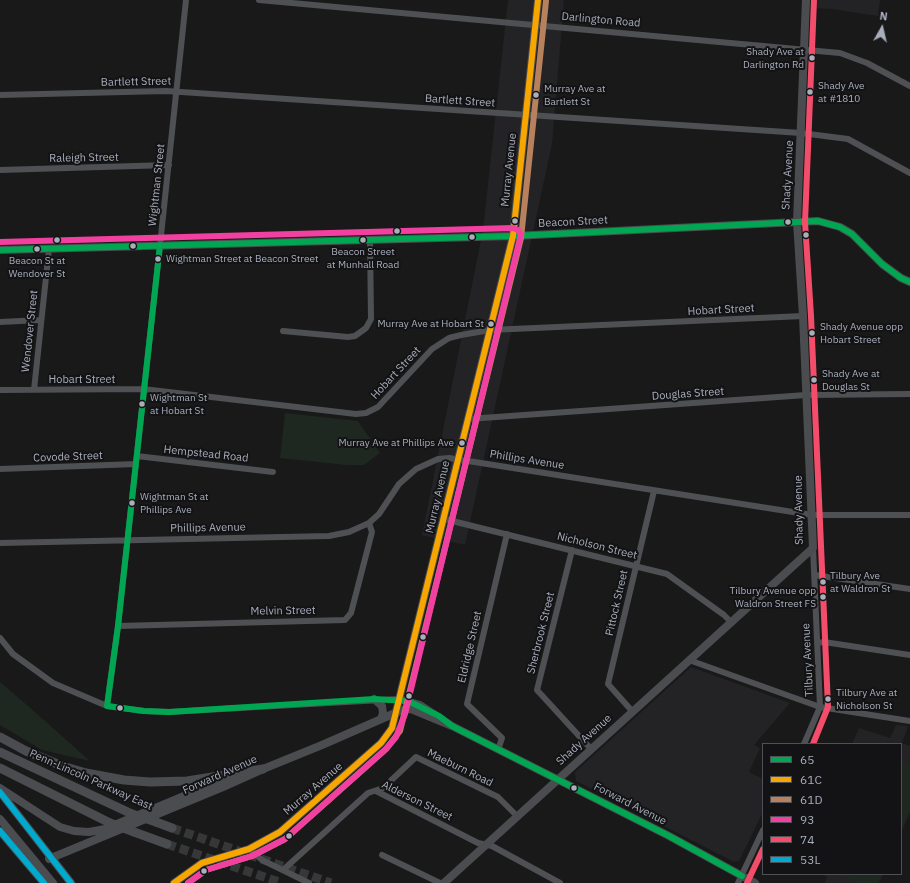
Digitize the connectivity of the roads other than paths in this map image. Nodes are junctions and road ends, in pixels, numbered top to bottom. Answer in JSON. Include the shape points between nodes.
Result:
{"nodes":[{"id":1,"x":186,"y":0,"type":"edge"},
{"id":2,"x":259,"y":0,"type":"edge"},
{"id":3,"x":538,"y":0,"type":"edge"},
{"id":4,"x":806,"y":0,"type":"edge"},
{"id":5,"x":536,"y":24,"type":"junction"},
{"id":6,"x":804,"y":49,"type":"junction"},
{"id":7,"x":910,"y":86,"type":"edge"},
{"id":8,"x":176,"y":92,"type":"junction"},
{"id":9,"x":0,"y":95,"type":"edge"},
{"id":10,"x":526,"y":115,"type":"junction"},
{"id":11,"x":801,"y":134,"type":"junction"},
{"id":12,"x":169,"y":166,"type":"junction"},
{"id":13,"x":0,"y":170,"type":"edge"},
{"id":14,"x":910,"y":173,"type":"edge"},
{"id":15,"x":797,"y":222,"type":"junction"},
{"id":16,"x":513,"y":236,"type":"junction"},
{"id":17,"x":370,"y":239,"type":"junction"},
{"id":18,"x":160,"y":246,"type":"junction"},
{"id":19,"x":49,"y":249,"type":"junction"},
{"id":20,"x":0,"y":250,"type":"edge"},
{"id":21,"x":910,"y":282,"type":"edge"},
{"id":22,"x":803,"y":316,"type":"junction"},
{"id":23,"x":41,"y":320,"type":"junction"},
{"id":24,"x":0,"y":322,"type":"edge"},
{"id":25,"x":490,"y":330,"type":"junction"},
{"id":26,"x":283,"y":332,"type":"dead end"},
{"id":27,"x":143,"y":389,"type":"junction"},
{"id":28,"x":0,"y":390,"type":"edge"},
{"id":29,"x":34,"y":390,"type":"junction"},
{"id":30,"x":910,"y":394,"type":"edge"},
{"id":31,"x":806,"y":395,"type":"junction"},
{"id":32,"x":468,"y":419,"type":"junction"},
{"id":33,"x":137,"y":456,"type":"junction"},
{"id":34,"x":458,"y":459,"type":"junction"},
{"id":35,"x":136,"y":464,"type":"junction"},
{"id":36,"x":0,"y":469,"type":"edge"},
{"id":37,"x":273,"y":472,"type":"dead end"},
{"id":38,"x":654,"y":491,"type":"junction"},
{"id":39,"x":812,"y":515,"type":"junction"},
{"id":40,"x":910,"y":516,"type":"edge"},
{"id":41,"x":444,"y":519,"type":"junction"},
{"id":42,"x":369,"y":523,"type":"junction"},
{"id":43,"x":507,"y":534,"type":"junction"},
{"id":44,"x":127,"y":540,"type":"junction"},
{"id":45,"x":0,"y":543,"type":"edge"},
{"id":46,"x":813,"y":548,"type":"junction"},
{"id":47,"x":572,"y":550,"type":"junction"},
{"id":48,"x":636,"y":566,"type":"junction"},
{"id":49,"x":815,"y":575,"type":"junction"},
{"id":50,"x":910,"y":589,"type":"edge"},
{"id":51,"x":731,"y":622,"type":"junction"},
{"id":52,"x":118,"y":626,"type":"junction"},
{"id":53,"x":0,"y":638,"type":"edge"},
{"id":54,"x":818,"y":643,"type":"junction"},
{"id":55,"x":910,"y":656,"type":"edge"},
{"id":56,"x":689,"y":660,"type":"junction"},
{"id":57,"x":374,"y":699,"type":"junction"},
{"id":58,"x":399,"y":699,"type":"junction"},
{"id":59,"x":107,"y":706,"type":"junction"},
{"id":60,"x":820,"y":707,"type":"junction"},
{"id":61,"x":411,"y":709,"type":"junction"},
{"id":62,"x":632,"y":711,"type":"junction"},
{"id":63,"x":397,"y":712,"type":"junction"},
{"id":64,"x":381,"y":720,"type":"junction"},
{"id":65,"x":910,"y":721,"type":"edge"},
{"id":66,"x":452,"y":726,"type":"junction"},
{"id":67,"x":0,"y":737,"type":"edge"},
{"id":68,"x":804,"y":743,"type":"edge"},
{"id":69,"x":590,"y":749,"type":"junction"},
{"id":70,"x":498,"y":750,"type":"junction"},
{"id":71,"x":0,"y":752,"type":"edge"},
{"id":72,"x":0,"y":768,"type":"edge"},
{"id":73,"x":262,"y":769,"type":"junction"},
{"id":74,"x":557,"y":780,"type":"junction"},
{"id":75,"x":0,"y":788,"type":"edge"},
{"id":76,"x":376,"y":790,"type":"junction"},
{"id":77,"x":0,"y":792,"type":"edge"},
{"id":78,"x":517,"y":816,"type":"junction"},
{"id":79,"x":0,"y":819,"type":"edge"},
{"id":80,"x":172,"y":828,"type":"tunnel mouth"},
{"id":81,"x":0,"y":831,"type":"edge"},
{"id":82,"x":762,"y":832,"type":"edge"},
{"id":83,"x":167,"y":844,"type":"tunnel mouth"},
{"id":84,"x":486,"y":844,"type":"junction"},
{"id":85,"x":249,"y":849,"type":"junction"},
{"id":86,"x":382,"y":855,"type":"dead end"},
{"id":87,"x":38,"y":864,"type":"junction"},
{"id":88,"x":283,"y":870,"type":"junction"},
{"id":89,"x":740,"y":879,"type":"edge"},
{"id":90,"x":44,"y":883,"type":"edge"},
{"id":91,"x":53,"y":883,"type":"edge"},
{"id":92,"x":71,"y":883,"type":"edge"},
{"id":93,"x":174,"y":883,"type":"edge"},
{"id":94,"x":309,"y":883,"type":"edge"},
{"id":95,"x":440,"y":883,"type":"edge"},
{"id":96,"x":444,"y":883,"type":"edge"},
{"id":97,"x":560,"y":883,"type":"edge"},
{"id":98,"x":755,"y":883,"type":"edge"}],
"edges":[{"from":1,"to":8,"type":"street","name":"Wightman Street"},
{"from":2,"to":5,"type":"street","name":"Darlington Road"},
{"from":3,"to":5,"type":"main road","name":"Murray Avenue"},
{"from":4,"to":6,"type":"main road","name":"Shady Avenue"},
{"from":5,"to":6,"type":"street","name":"Darlington Road"},
{"from":5,"to":10,"type":"main road","name":"Murray Avenue"},
{"from":6,"to":7,"type":"street","name":"Darlington Road","via":[[840,53],[867,63]]},
{"from":6,"to":11,"type":"main road","name":"Shady Avenue"},
{"from":8,"to":9,"type":"street","name":"Bartlett Street"},
{"from":8,"to":10,"type":"street","name":"Bartlett Street"},
{"from":8,"to":12,"type":"street","name":"Wightman Street"},
{"from":10,"to":11,"type":"street","name":"Bartlett Street"},
{"from":10,"to":16,"type":"main road","name":"Murray Avenue"},
{"from":11,"to":14,"type":"street","name":"Bartlett Street","via":[[848,139]]},
{"from":11,"to":15,"type":"main road","name":"Shady Avenue"},
{"from":12,"to":13,"type":"street","name":"Raleigh Street"},
{"from":12,"to":18,"type":"street","name":"Wightman Street"},
{"from":15,"to":16,"type":"main road","name":"Beacon Street"},
{"from":15,"to":21,"type":"main road","name":"Beacon Street","via":[[818,221],[840,227],[852,234],[882,264],[900,278]]},
{"from":15,"to":22,"type":"main road","name":"Shady Avenue"},
{"from":16,"to":17,"type":"main road","name":"Beacon Street"},
{"from":16,"to":25,"type":"main road","name":"Murray Avenue"},
{"from":17,"to":18,"type":"main road","name":"Beacon Street"},
{"from":17,"to":26,"type":"street","via":[[371,319],[366,328],[356,336],[348,338]]},
{"from":18,"to":19,"type":"main road","name":"Beacon Street"},
{"from":18,"to":27,"type":"street","name":"Wightman Street"},
{"from":19,"to":20,"type":"main road","name":"Beacon Street"},
{"from":19,"to":23,"type":"street","name":"Wendover Street"},
{"from":22,"to":25,"type":"street","name":"Hobart Street"},
{"from":22,"to":31,"type":"main road","name":"Shady Avenue"},
{"from":23,"to":24,"type":"street"},
{"from":23,"to":29,"type":"street","name":"Wendover Street"},
{"from":25,"to":27,"type":"street","name":"Hobart Street","via":[[461,335],[440,343],[427,353],[378,407],[366,413],[356,414]]},
{"from":25,"to":32,"type":"main road","name":"Murray Avenue"},
{"from":27,"to":29,"type":"street","name":"Hobart Street"},
{"from":27,"to":33,"type":"street","name":"Wightman Street"},
{"from":28,"to":29,"type":"street","name":"Hobart Street"},
{"from":30,"to":31,"type":"street","name":"Douglas Street"},
{"from":31,"to":32,"type":"street","name":"Douglas Street"},
{"from":31,"to":39,"type":"main road","name":"Shady Avenue"},
{"from":32,"to":34,"type":"main road","name":"Murray Avenue"},
{"from":33,"to":35,"type":"street","name":"Wightman Street"},
{"from":33,"to":37,"type":"street","name":"Hempstead Road"},
{"from":34,"to":38,"type":"street","name":"Phillips Avenue"},
{"from":34,"to":41,"type":"main road","name":"Murray Avenue"},
{"from":34,"to":42,"type":"street","name":"Phillips Avenue","via":[[438,459],[416,469],[399,484],[379,514]]},
{"from":35,"to":36,"type":"street","name":"Covode Street"},
{"from":35,"to":44,"type":"street","name":"Wightman Street"},
{"from":38,"to":39,"type":"street","name":"Phillips Avenue"},
{"from":38,"to":48,"type":"street","name":"Pittock Street"},
{"from":39,"to":40,"type":"street","name":"Phillips Avenue"},
{"from":39,"to":46,"type":"main road","name":"Shady Avenue"},
{"from":41,"to":43,"type":"street","name":"Nicholson Street"},
{"from":41,"to":58,"type":"main road","name":"Murray Avenue"},
{"from":42,"to":44,"type":"street","name":"Phillips Avenue","via":[[349,532],[329,536]]},
{"from":42,"to":52,"type":"street","name":"Melvin Street","via":[[372,532],[351,613],[345,620]]},
{"from":43,"to":47,"type":"street","name":"Nicholson Street"},
{"from":43,"to":70,"type":"street","name":"Eldridge Street","via":[[467,704],[502,738]]},
{"from":44,"to":45,"type":"street","name":"Phillips Avenue"},
{"from":44,"to":52,"type":"street","name":"Wightman Street"},
{"from":46,"to":49,"type":"street","name":"Tilbury Avenue"},
{"from":46,"to":51,"type":"main road","name":"Shady Avenue"},
{"from":47,"to":48,"type":"street","name":"Nicholson Street"},
{"from":47,"to":69,"type":"street","name":"Sherbrook Street","via":[[537,690]]},
{"from":48,"to":51,"type":"street","name":"Nicholson Street","via":[[667,574]]},
{"from":48,"to":62,"type":"street","name":"Pittock Street","via":[[608,684]]},
{"from":49,"to":50,"type":"street"},
{"from":49,"to":54,"type":"street","name":"Tilbury Avenue"},
{"from":51,"to":56,"type":"main road","name":"Shady Avenue"},
{"from":52,"to":59,"type":"street","name":"Wightman Street"},
{"from":53,"to":59,"type":"street","via":[[14,654],[53,683]]},
{"from":54,"to":55,"type":"street"},
{"from":54,"to":60,"type":"street","name":"Tilbury Avenue"},
{"from":56,"to":60,"type":"street"},
{"from":56,"to":62,"type":"main road","name":"Shady Avenue"},
{"from":57,"to":58,"type":"street"},
{"from":57,"to":59,"type":"street","via":[[169,712]]},
{"from":57,"to":64,"type":"main road","via":[[382,706]]},
{"from":58,"to":61,"type":"main road","name":"Forward Avenue"},
{"from":58,"to":63,"type":"main road","name":"Murray Avenue"},
{"from":58,"to":66,"type":"main road","name":"Forward Avenue","via":[[439,716]]},
{"from":60,"to":65,"type":"street"},
{"from":60,"to":68,"type":"street","name":"Tilbury Avenue"},
{"from":61,"to":63,"type":"main road","name":"Forward Avenue"},
{"from":61,"to":66,"type":"main road","name":"Forward Avenue"},
{"from":62,"to":69,"type":"main road","name":"Shady Avenue"},
{"from":63,"to":64,"type":"main road","name":"Forward Avenue"},
{"from":63,"to":85,"type":"main road","name":"Murray Avenue","via":[[389,734],[381,743],[280,832]]},
{"from":64,"to":73,"type":"main road","name":"Forward Avenue"},
{"from":66,"to":70,"type":"main road","name":"Forward Avenue"},
{"from":67,"to":73,"type":"highway","via":[[62,766],[124,780],[188,781]]},
{"from":69,"to":74,"type":"main road","name":"Shady Avenue"},
{"from":70,"to":74,"type":"main road","name":"Forward Avenue"},
{"from":71,"to":80,"type":"highway","name":"Penn-Lincoln Parkway East","bridge":true,"via":[[132,814]]},
{"from":72,"to":83,"type":"highway","bridge":true,"via":[[110,822]]},
{"from":73,"to":75,"type":"main road","via":[[220,781],[105,829],[89,832],[60,827]]},
{"from":73,"to":87,"type":"main road","name":"Forward Avenue"},
{"from":74,"to":78,"type":"main road","name":"Shady Avenue"},
{"from":74,"to":89,"type":"main road","name":"Forward Avenue","via":[[669,836]]},
{"from":76,"to":78,"type":"street","name":"Maeburn Road","via":[[383,788],[416,757],[498,798]]},
{"from":76,"to":84,"type":"street","name":"Alderson Street","via":[[478,843]]},
{"from":76,"to":88,"type":"street","name":"Alderson Street","via":[[368,793]]},
{"from":77,"to":92,"type":"main road"},
{"from":78,"to":84,"type":"main road","name":"Shady Avenue"},
{"from":79,"to":87,"type":"main road"},
{"from":81,"to":90,"type":"main road"},
{"from":82,"to":89,"type":"street"},
{"from":84,"to":96,"type":"main road","name":"Shady Avenue"},
{"from":84,"to":97,"type":"street","name":"Alderson Street"},
{"from":85,"to":88,"type":"street","via":[[256,856]]},
{"from":85,"to":93,"type":"main road","name":"Murray Avenue","via":[[202,862]]},
{"from":86,"to":95,"type":"street"},
{"from":87,"to":91,"type":"main road"},
{"from":88,"to":94,"type":"street"},
{"from":89,"to":98,"type":"main road","name":"Forward Avenue"}]}
